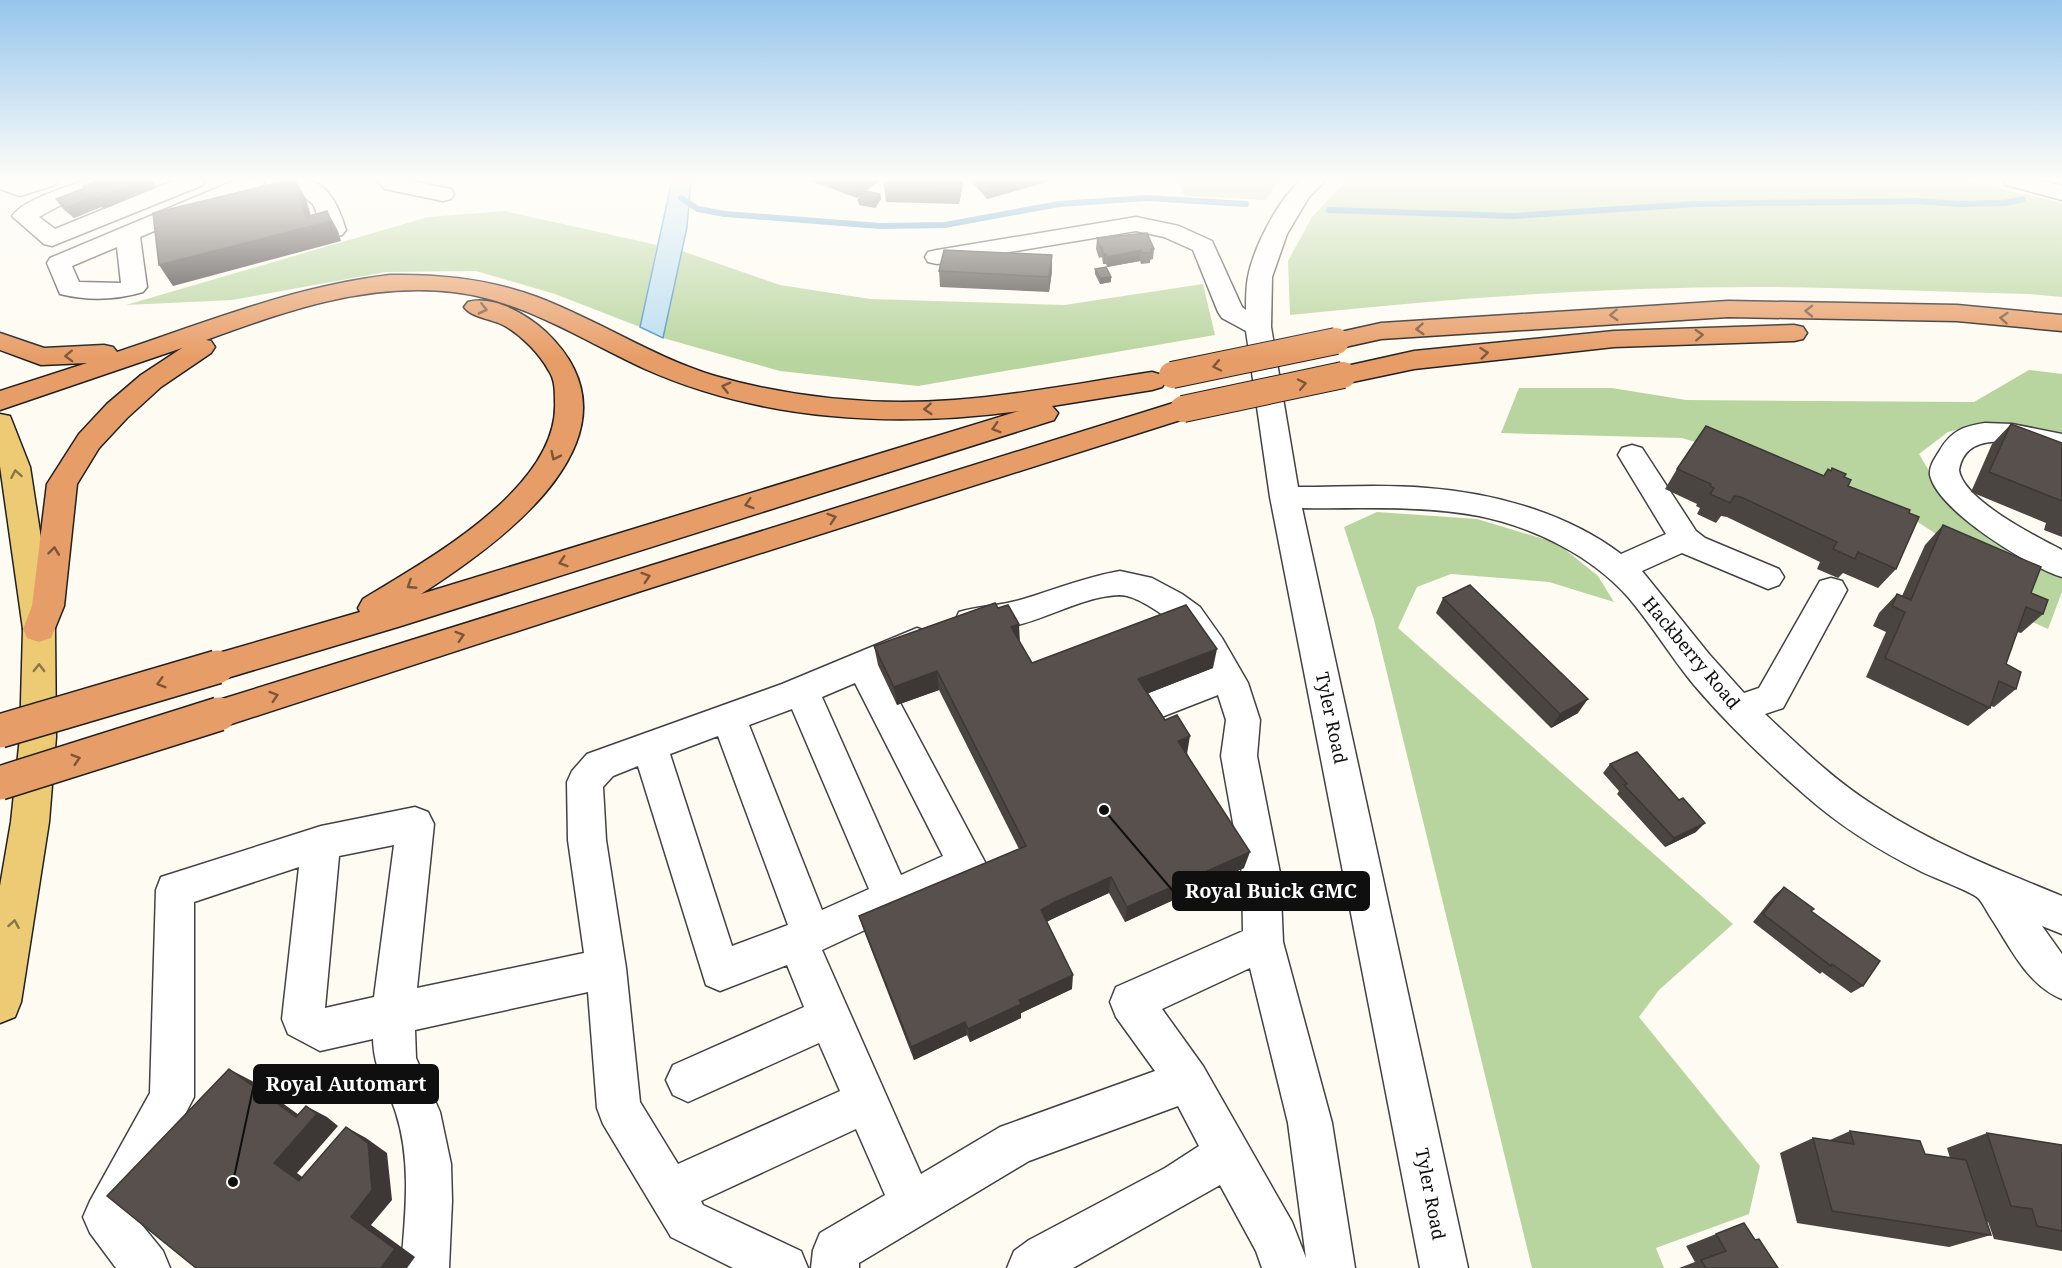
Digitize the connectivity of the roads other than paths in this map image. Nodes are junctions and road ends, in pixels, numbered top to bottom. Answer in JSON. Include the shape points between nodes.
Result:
{"nodes":[{"id":1,"x":1042,"y":239,"type":"edge"},
{"id":2,"x":1188,"y":239,"type":"edge"},
{"id":3,"x":1273,"y":239,"type":"edge"},
{"id":4,"x":1203,"y":246,"type":"junction"},
{"id":5,"x":1152,"y":251,"type":"edge"},
{"id":6,"x":937,"y":256,"type":"dead end"},
{"id":7,"x":2062,"y":323,"type":"edge"},
{"id":8,"x":1258,"y":327,"type":"junction"},
{"id":9,"x":0,"y":341,"type":"edge"},
{"id":10,"x":195,"y":342,"type":"junction"},
{"id":11,"x":2062,"y":343,"type":"edge"},
{"id":12,"x":1162,"y":378,"type":"junction"},
{"id":13,"x":0,"y":401,"type":"edge"},
{"id":14,"x":0,"y":417,"type":"edge"},
{"id":15,"x":0,"y":423,"type":"edge"},
{"id":16,"x":2062,"y":444,"type":"edge"},
{"id":17,"x":1632,"y":455,"type":"dead end"},
{"id":18,"x":1285,"y":497,"type":"junction"},
{"id":19,"x":1685,"y":539,"type":"junction"},
{"id":20,"x":2062,"y":565,"type":"edge"},
{"id":21,"x":1618,"y":568,"type":"junction"},
{"id":22,"x":1768,"y":577,"type":"dead end"},
{"id":23,"x":1831,"y":590,"type":"dead end"},
{"id":24,"x":1188,"y":616,"type":"junction"},
{"id":25,"x":1155,"y":628,"type":"edge"},
{"id":26,"x":39,"y":629,"type":"junction"},
{"id":27,"x":338,"y":632,"type":"junction"},
{"id":28,"x":864,"y":664,"type":"junction"},
{"id":29,"x":1227,"y":676,"type":"junction"},
{"id":30,"x":802,"y":691,"type":"junction"},
{"id":31,"x":1146,"y":709,"type":"edge"},
{"id":32,"x":1737,"y":710,"type":"junction"},
{"id":33,"x":729,"y":718,"type":"junction"},
{"id":34,"x":0,"y":731,"type":"edge"},
{"id":35,"x":650,"y":746,"type":"junction"},
{"id":36,"x":0,"y":783,"type":"edge"},
{"id":37,"x":321,"y":843,"type":"junction"},
{"id":38,"x":1992,"y":886,"type":"junction"},
{"id":39,"x":892,"y":898,"type":"junction"},
{"id":40,"x":2062,"y":915,"type":"edge"},
{"id":41,"x":805,"y":938,"type":"junction"},
{"id":42,"x":1263,"y":942,"type":"junction"},
{"id":43,"x":606,"y":968,"type":"junction"},
{"id":44,"x":2062,"y":979,"type":"edge"},
{"id":45,"x":0,"y":1002,"type":"edge"},
{"id":46,"x":393,"y":1014,"type":"junction"},
{"id":47,"x":830,"y":1017,"type":"junction"},
{"id":48,"x":688,"y":1080,"type":"dead end"},
{"id":49,"x":1188,"y":1081,"type":"junction"},
{"id":50,"x":867,"y":1101,"type":"junction"},
{"id":51,"x":1228,"y":1154,"type":"junction"},
{"id":52,"x":669,"y":1192,"type":"junction"},
{"id":53,"x":912,"y":1206,"type":"junction"},
{"id":54,"x":146,"y":1268,"type":"edge"},
{"id":55,"x":425,"y":1268,"type":"edge"},
{"id":56,"x":784,"y":1268,"type":"edge"},
{"id":57,"x":835,"y":1268,"type":"edge"},
{"id":58,"x":1031,"y":1268,"type":"edge"},
{"id":59,"x":1286,"y":1268,"type":"edge"},
{"id":60,"x":1331,"y":1268,"type":"edge"},
{"id":61,"x":1444,"y":1268,"type":"edge"}],
"edges":[{"from":1,"to":6,"type":"street"},
{"from":2,"to":4,"type":"street"},
{"from":3,"to":8,"type":"street","name":"Tyler Road","via":[[1260,278]]},
{"from":4,"to":5,"type":"street"},
{"from":4,"to":8,"type":"street","via":[[1231,312]]},
{"from":7,"to":12,"type":"highway","one_way":true,"bridge":true,"via":[[1957,313],[1728,309],[1381,332]]},
{"from":8,"to":18,"type":"street","name":"Tyler Road"},
{"from":10,"to":9,"type":"highway","one_way":true,"via":[[94,355],[41,357]]},
{"from":12,"to":10,"type":"highway","one_way":true,"via":[[984,405],[918,410],[890,411],[784,400],[704,382],[667,368],[503,293],[420,282],[326,292],[289,302]]},
{"from":10,"to":13,"type":"highway"},
{"from":10,"to":14,"type":"highway"},
{"from":26,"to":10,"type":"highway","one_way":true,"via":[[48,606],[62,484],[89,441],[117,411]]},
{"from":10,"to":27,"type":"highway","one_way":true,"via":[[305,310],[373,300],[432,297],[502,313],[539,337],[567,376],[570,422],[553,463],[507,516],[456,557]]},
{"from":36,"to":11,"type":"highway","one_way":true,"bridge":true,"via":[[1183,409],[1414,360],[1614,339],[1767,332],[2000,337]]},
{"from":12,"to":27,"type":"highway","one_way":true},
{"from":26,"to":15,"type":"main road","one_way":true,"via":[[15,467]]},
{"from":16,"to":20,"type":"street","via":[[1983,432],[1963,439],[1945,465],[1946,479],[1959,496],[2012,536]]},
{"from":17,"to":19,"type":"street"},
{"from":18,"to":21,"type":"street","name":"Hackberry Road","via":[[1409,496],[1458,501],[1510,513],[1540,525]]},
{"from":18,"to":61,"type":"street","name":"Tyler Road"},
{"from":19,"to":21,"type":"street"},
{"from":19,"to":22,"type":"street"},
{"from":21,"to":32,"type":"street","name":"Hackberry Road"},
{"from":23,"to":32,"type":"street","via":[[1771,698]]},
{"from":24,"to":25,"type":"street"},
{"from":24,"to":28,"type":"street","via":[[1141,587],[1120,583],[1088,589],[1019,613],[978,618]]},
{"from":24,"to":29,"type":"street"},
{"from":45,"to":26,"type":"main road","one_way":true,"via":[[30,822],[38,737]]},
{"from":27,"to":34,"type":"highway","one_way":true,"bridge":true},
{"from":28,"to":30,"type":"street"},
{"from":28,"to":39,"type":"street","via":[[967,864]]},
{"from":29,"to":31,"type":"street"},
{"from":29,"to":42,"type":"street","via":[[1243,720],[1239,756],[1261,873]]},
{"from":30,"to":33,"type":"street"},
{"from":30,"to":39,"type":"street"},
{"from":32,"to":38,"type":"street","name":"Hackberry Road","via":[[1864,819]]},
{"from":33,"to":35,"type":"street"},
{"from":33,"to":41,"type":"street"},
{"from":35,"to":41,"type":"street","via":[[720,971]]},
{"from":35,"to":43,"type":"street","via":[[600,765],[585,782],[587,840]]},
{"from":37,"to":46,"type":"street","via":[[303,1019],[320,1030]]},
{"from":37,"to":46,"type":"street","via":[[415,824]]},
{"from":37,"to":54,"type":"street","via":[[175,890],[172,1096],[106,1216]]},
{"from":38,"to":40,"type":"street","name":"Hackberry Road"},
{"from":38,"to":44,"type":"street","via":[[2047,967]]},
{"from":39,"to":41,"type":"street"},
{"from":41,"to":47,"type":"street"},
{"from":42,"to":49,"type":"street","via":[[1131,1002]]},
{"from":42,"to":60,"type":"street","via":[[1310,1123]]},
{"from":43,"to":46,"type":"street"},
{"from":43,"to":52,"type":"street","via":[[620,1108]]},
{"from":46,"to":55,"type":"street","via":[[395,1060],[418,1112],[428,1164]]},
{"from":47,"to":48,"type":"street"},
{"from":47,"to":50,"type":"street"},
{"from":49,"to":51,"type":"street"},
{"from":49,"to":53,"type":"street","via":[[1016,1143]]},
{"from":50,"to":52,"type":"street"},
{"from":50,"to":53,"type":"street"},
{"from":51,"to":58,"type":"street"},
{"from":51,"to":59,"type":"street","via":[[1275,1239]]},
{"from":52,"to":56,"type":"street","via":[[687,1221]]},
{"from":53,"to":57,"type":"street","via":[[837,1250]]}]}
